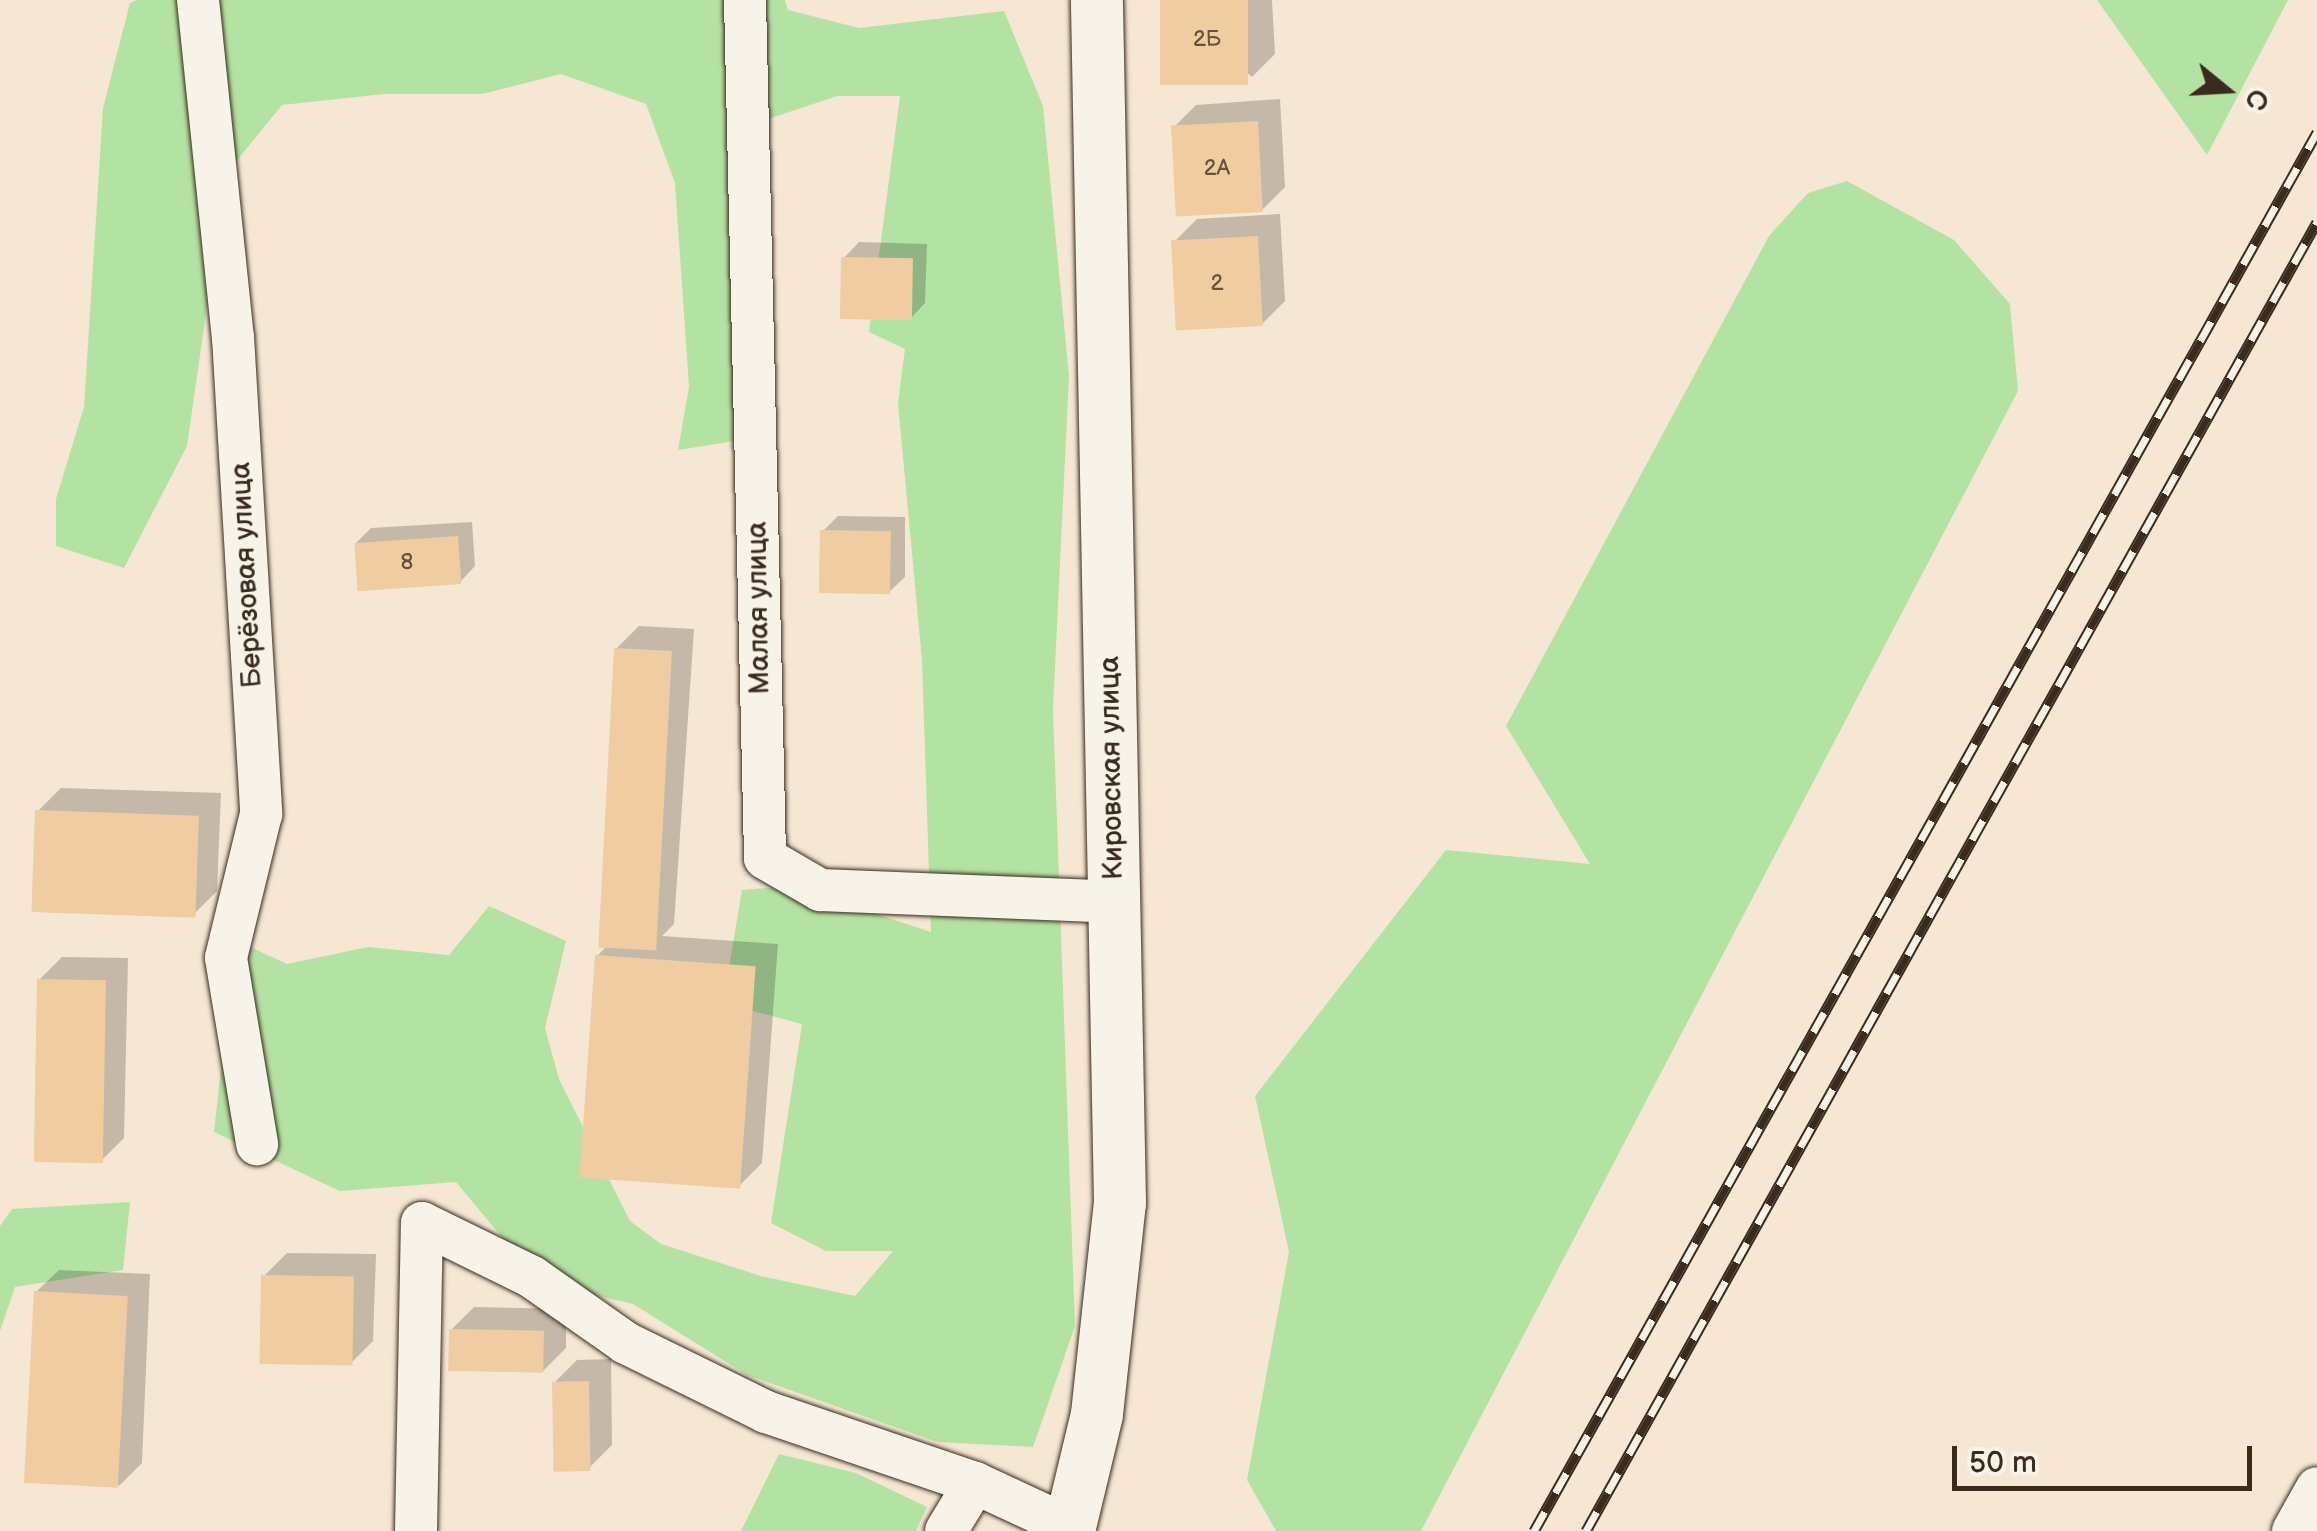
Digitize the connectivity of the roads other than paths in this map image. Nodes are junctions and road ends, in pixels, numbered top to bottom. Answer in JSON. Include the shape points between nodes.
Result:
{"nodes":[{"id":1,"x":198,"y":0,"type":"edge"},
{"id":2,"x":744,"y":0,"type":"edge"},
{"id":3,"x":1097,"y":0,"type":"edge"},
{"id":4,"x":1114,"y":902,"type":"junction"},
{"id":5,"x":257,"y":1144,"type":"dead end"},
{"id":6,"x":975,"y":1483,"type":"junction"},
{"id":7,"x":2317,"y":1488,"type":"edge"},
{"id":8,"x":1070,"y":1529,"type":"edge"},
{"id":9,"x":416,"y":1531,"type":"edge"},
{"id":10,"x":946,"y":1531,"type":"edge"},
{"id":11,"x":2293,"y":1531,"type":"edge"}],
"edges":[{"from":1,"to":5,"type":"street","name":"Берёзовая улица","via":[[233,337],[261,814],[226,958]]},
{"from":2,"to":4,"type":"street","name":"Малая улица","via":[[765,858],[820,890]]},
{"from":3,"to":4,"type":"main road","name":"Кировская улица"},
{"from":4,"to":8,"type":"main road","name":"Кировская улица","via":[[1120,1204],[1098,1414]]},
{"from":6,"to":8,"type":"street"},
{"from":6,"to":9,"type":"street","via":[[766,1412],[626,1344],[532,1276],[422,1223]]},
{"from":6,"to":10,"type":"street"},
{"from":7,"to":11,"type":"street"}]}
